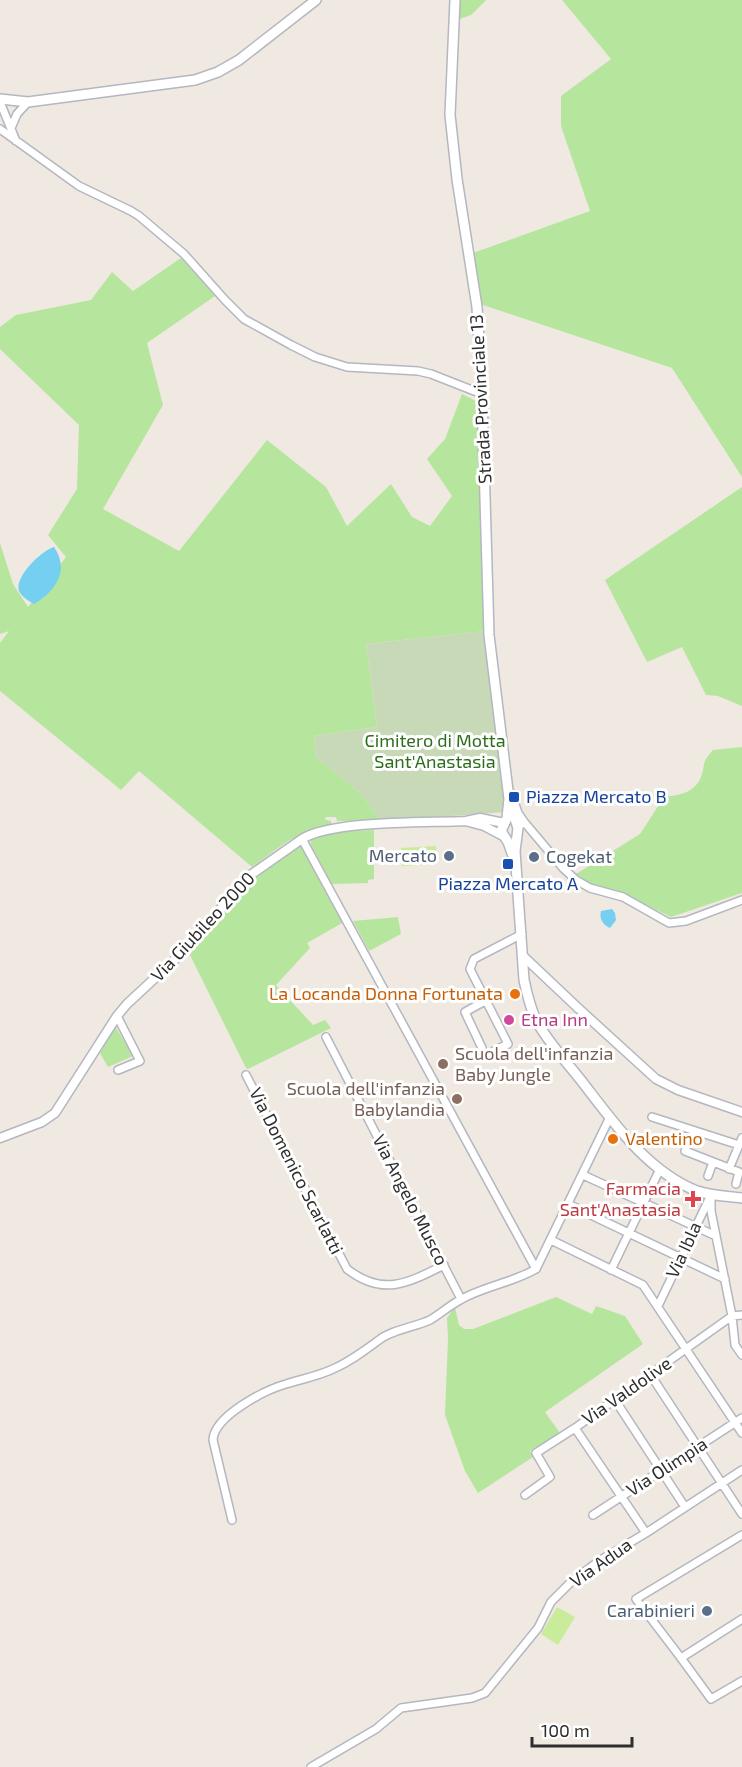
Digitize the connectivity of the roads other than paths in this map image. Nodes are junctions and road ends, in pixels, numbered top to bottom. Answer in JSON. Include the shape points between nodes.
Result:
{"nodes":[{"id":1,"x":316,"y":0,"type":"edge"},
{"id":2,"x":455,"y":0,"type":"edge"},
{"id":3,"x":0,"y":101,"type":"edge"},
{"id":4,"x":28,"y":102,"type":"junction"},
{"id":5,"x":11,"y":128,"type":"junction"},
{"id":6,"x":0,"y":129,"type":"edge"},
{"id":7,"x":18,"y":143,"type":"junction"},
{"id":8,"x":482,"y":394,"type":"junction"},
{"id":9,"x":507,"y":785,"type":"junction"},
{"id":10,"x":466,"y":821,"type":"junction"},
{"id":11,"x":514,"y":826,"type":"junction"},
{"id":12,"x":504,"y":837,"type":"junction"},
{"id":13,"x":302,"y":839,"type":"junction"},
{"id":14,"x":516,"y":864,"type":"junction"},
{"id":15,"x":742,"y":900,"type":"edge"},
{"id":16,"x":522,"y":934,"type":"junction"},
{"id":17,"x":523,"y":956,"type":"junction"},
{"id":18,"x":485,"y":1001,"type":"junction"},
{"id":19,"x":117,"y":1016,"type":"junction"},
{"id":20,"x":326,"y":1037,"type":"dead end"},
{"id":21,"x":482,"y":1048,"type":"dead end"},
{"id":22,"x":494,"y":1051,"type":"dead end"},
{"id":23,"x":118,"y":1070,"type":"dead end"},
{"id":24,"x":246,"y":1075,"type":"dead end"},
{"id":25,"x":742,"y":1112,"type":"edge"},
{"id":26,"x":610,"y":1117,"type":"junction"},
{"id":27,"x":652,"y":1117,"type":"dead end"},
{"id":28,"x":692,"y":1130,"type":"junction"},
{"id":29,"x":0,"y":1138,"type":"edge"},
{"id":30,"x":741,"y":1142,"type":"edge"},
{"id":31,"x":713,"y":1162,"type":"junction"},
{"id":32,"x":660,"y":1169,"type":"junction"},
{"id":33,"x":729,"y":1169,"type":"junction"},
{"id":34,"x":583,"y":1175,"type":"junction"},
{"id":35,"x":708,"y":1176,"type":"dead end"},
{"id":36,"x":736,"y":1184,"type":"dead end"},
{"id":37,"x":711,"y":1195,"type":"junction"},
{"id":38,"x":742,"y":1198,"type":"edge"},
{"id":39,"x":568,"y":1204,"type":"junction"},
{"id":40,"x":643,"y":1204,"type":"junction"},
{"id":41,"x":695,"y":1227,"type":"junction"},
{"id":42,"x":629,"y":1233,"type":"junction"},
{"id":43,"x":716,"y":1236,"type":"junction"},
{"id":44,"x":550,"y":1240,"type":"junction"},
{"id":45,"x":680,"y":1258,"type":"junction"},
{"id":46,"x":444,"y":1265,"type":"junction"},
{"id":47,"x":536,"y":1269,"type":"junction"},
{"id":48,"x":611,"y":1270,"type":"junction"},
{"id":49,"x":725,"y":1279,"type":"junction"},
{"id":50,"x":461,"y":1299,"type":"junction"},
{"id":51,"x":658,"y":1306,"type":"junction"},
{"id":52,"x":742,"y":1315,"type":"edge"},
{"id":53,"x":732,"y":1316,"type":"junction"},
{"id":54,"x":687,"y":1349,"type":"junction"},
{"id":55,"x":742,"y":1355,"type":"edge"},
{"id":56,"x":650,"y":1374,"type":"junction"},
{"id":57,"x":615,"y":1400,"type":"junction"},
{"id":58,"x":739,"y":1421,"type":"edge"},
{"id":59,"x":575,"y":1428,"type":"junction"},
{"id":60,"x":742,"y":1433,"type":"edge"},
{"id":61,"x":698,"y":1447,"type":"junction"},
{"id":62,"x":742,"y":1470,"type":"edge"},
{"id":63,"x":662,"y":1471,"type":"junction"},
{"id":64,"x":722,"y":1483,"type":"junction"},
{"id":65,"x":525,"y":1495,"type":"dead end"},
{"id":66,"x":621,"y":1497,"type":"junction"},
{"id":67,"x":685,"y":1507,"type":"junction"},
{"id":68,"x":742,"y":1514,"type":"edge"},
{"id":69,"x":593,"y":1515,"type":"dead end"},
{"id":70,"x":232,"y":1520,"type":"dead end"},
{"id":71,"x":646,"y":1533,"type":"junction"},
{"id":72,"x":742,"y":1535,"type":"edge"},
{"id":73,"x":742,"y":1619,"type":"edge"},
{"id":74,"x":681,"y":1658,"type":"junction"},
{"id":75,"x":742,"y":1680,"type":"edge"},
{"id":76,"x":311,"y":1767,"type":"edge"}],
"edges":[{"from":1,"to":4,"type":"main road","via":[[218,72],[195,80]]},
{"from":2,"to":8,"type":"main road","name":"Strada Provinciale 13","via":[[450,115],[477,307]]},
{"from":3,"to":4,"type":"main road"},
{"from":3,"to":5,"type":"street"},
{"from":4,"to":5,"type":"street"},
{"from":5,"to":7,"type":"street"},
{"from":6,"to":7,"type":"street"},
{"from":7,"to":8,"type":"street","via":[[79,186],[139,216],[184,254],[244,319],[291,345],[347,368],[417,371]]},
{"from":8,"to":9,"type":"main road","name":"Strada Provinciale 13","via":[[489,635]]},
{"from":9,"to":11,"type":"main road","name":"Strada Provinciale 13"},
{"from":9,"to":11,"type":"street","via":[[518,813]]},
{"from":10,"to":11,"type":"street","name":"Via Giubileo 2000","via":[[480,818]]},
{"from":10,"to":12,"type":"street"},
{"from":10,"to":13,"type":"street","name":"Via Giubileo 2000","via":[[332,828]]},
{"from":11,"to":12,"type":"main road","via":[[509,839]]},
{"from":11,"to":12,"type":"main road","via":[[501,828]]},
{"from":11,"to":14,"type":"main road"},
{"from":11,"to":15,"type":"street","via":[[576,880],[623,897],[669,923],[686,921]]},
{"from":12,"to":14,"type":"main road"},
{"from":13,"to":19,"type":"street","name":"Via Giubileo 2000","via":[[249,876],[183,952]]},
{"from":13,"to":47,"type":"street"},
{"from":14,"to":16,"type":"main road"},
{"from":16,"to":17,"type":"main road"},
{"from":16,"to":18,"type":"street","via":[[474,959],[470,965]]},
{"from":17,"to":25,"type":"street","via":[[656,1079]]},
{"from":17,"to":26,"type":"main road","via":[[527,996],[536,1020]]},
{"from":18,"to":21,"type":"street","via":[[465,1012]]},
{"from":18,"to":22,"type":"street","via":[[508,1044]]},
{"from":19,"to":23,"type":"street","via":[[140,1061]]},
{"from":19,"to":29,"type":"street","name":"Via Giubileo 2000","via":[[50,1118]]},
{"from":20,"to":46,"type":"street","name":"Via Angelo Musco"},
{"from":24,"to":46,"type":"street","name":"Via Domenico Scarlatti","via":[[347,1269],[363,1280],[399,1285]]},
{"from":26,"to":32,"type":"main road"},
{"from":26,"to":34,"type":"street"},
{"from":27,"to":28,"type":"street"},
{"from":28,"to":30,"type":"street"},
{"from":28,"to":31,"type":"street","via":[[685,1151]]},
{"from":30,"to":33,"type":"street"},
{"from":31,"to":33,"type":"street"},
{"from":31,"to":35,"type":"street"},
{"from":32,"to":37,"type":"main road"},
{"from":32,"to":40,"type":"street"},
{"from":33,"to":36,"type":"street","via":[[739,1172]]},
{"from":34,"to":39,"type":"street"},
{"from":34,"to":40,"type":"street"},
{"from":37,"to":38,"type":"main road"},
{"from":37,"to":41,"type":"street","name":"Via Ibla"},
{"from":37,"to":43,"type":"street"},
{"from":39,"to":42,"type":"street"},
{"from":39,"to":44,"type":"street"},
{"from":40,"to":41,"type":"street"},
{"from":40,"to":42,"type":"street"},
{"from":41,"to":43,"type":"street"},
{"from":41,"to":45,"type":"street","name":"Via Ibla"},
{"from":42,"to":45,"type":"street"},
{"from":42,"to":48,"type":"street"},
{"from":43,"to":49,"type":"street"},
{"from":44,"to":47,"type":"street"},
{"from":44,"to":48,"type":"street"},
{"from":45,"to":49,"type":"street"},
{"from":45,"to":51,"type":"street","name":"Via Ibla"},
{"from":46,"to":50,"type":"street","name":"Via Angelo Musco"},
{"from":47,"to":50,"type":"street"},
{"from":48,"to":51,"type":"street","via":[[643,1285]]},
{"from":49,"to":53,"type":"street"},
{"from":50,"to":70,"type":"street","via":[[429,1320],[380,1338],[357,1358],[266,1393],[223,1420],[214,1431],[213,1440]]},
{"from":51,"to":54,"type":"street"},
{"from":52,"to":53,"type":"street"},
{"from":53,"to":54,"type":"street","name":"Via Valdolive"},
{"from":53,"to":55,"type":"street","via":[[735,1346]]},
{"from":54,"to":56,"type":"street","name":"Via Valdolive"},
{"from":54,"to":58,"type":"street"},
{"from":56,"to":57,"type":"street","name":"Via Valdolive"},
{"from":56,"to":61,"type":"street"},
{"from":57,"to":59,"type":"street","name":"Via Valdolive"},
{"from":57,"to":63,"type":"street"},
{"from":58,"to":60,"type":"street"},
{"from":58,"to":61,"type":"street","name":"Via Olimpia"},
{"from":59,"to":65,"type":"street","name":"Via Valdolive","via":[[536,1453],[550,1477]]},
{"from":59,"to":66,"type":"street"},
{"from":61,"to":63,"type":"street","name":"Via Olimpia"},
{"from":61,"to":64,"type":"street"},
{"from":62,"to":64,"type":"street","name":"Via Adua"},
{"from":63,"to":66,"type":"street","name":"Via Olimpia"},
{"from":63,"to":67,"type":"street"},
{"from":64,"to":67,"type":"street","name":"Via Adua"},
{"from":64,"to":68,"type":"street"},
{"from":66,"to":69,"type":"street","name":"Via Olimpia"},
{"from":66,"to":71,"type":"street"},
{"from":67,"to":71,"type":"street","name":"Via Adua"},
{"from":71,"to":76,"type":"street","name":"Via Adua","via":[[571,1582],[551,1602],[538,1628],[485,1692],[472,1698],[401,1708],[376,1729]]},
{"from":72,"to":74,"type":"street","via":[[636,1599]]},
{"from":73,"to":74,"type":"street"},
{"from":74,"to":75,"type":"street","via":[[711,1699]]}]}
